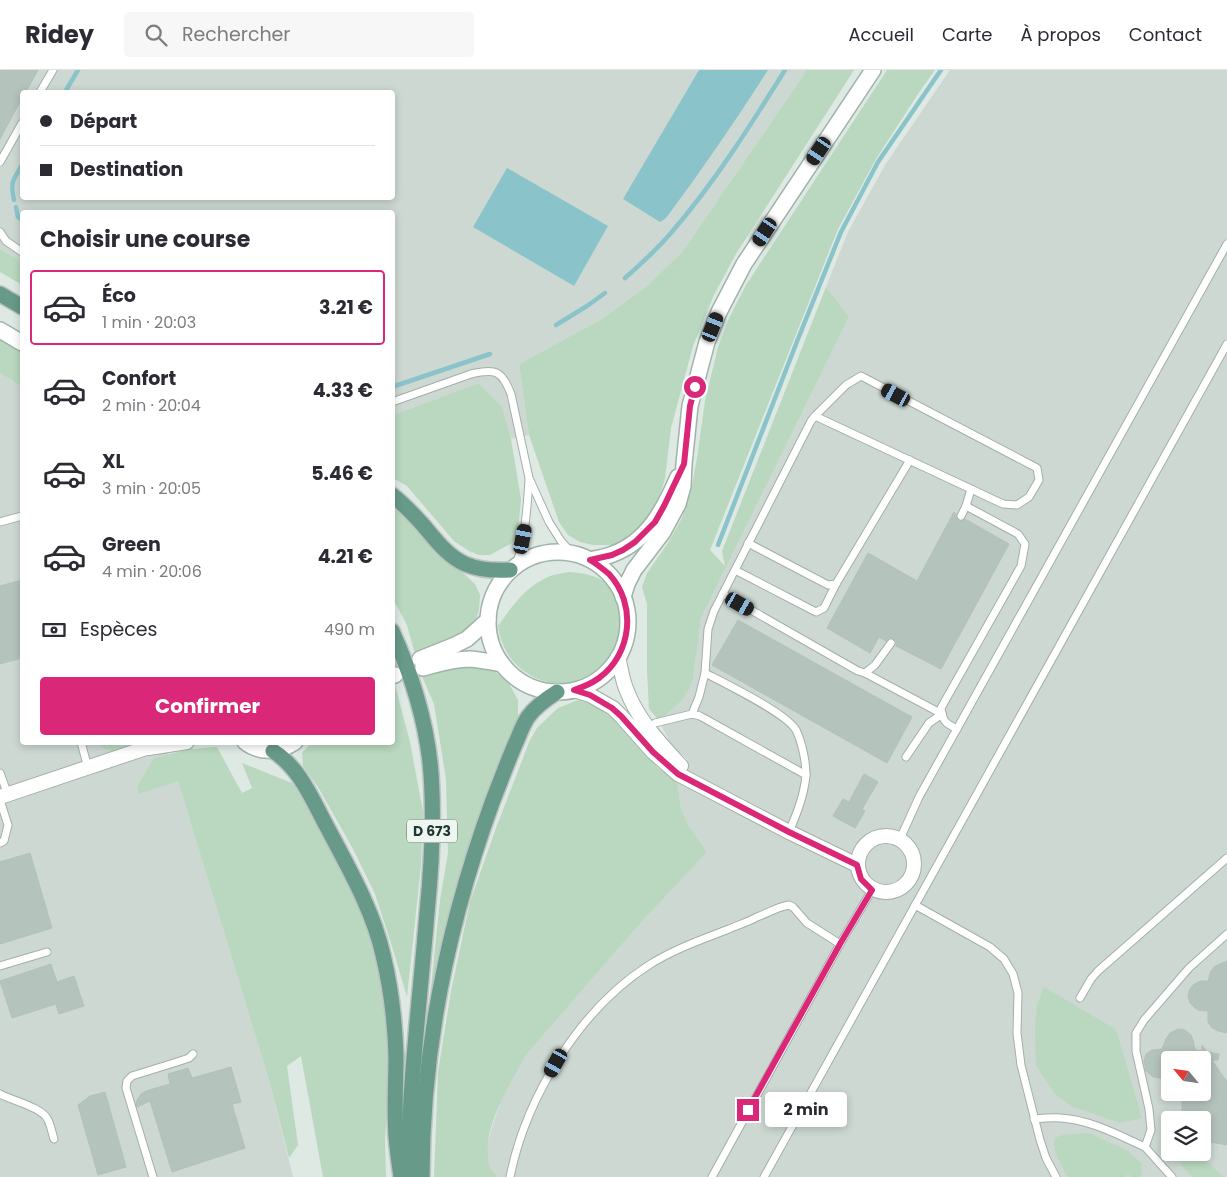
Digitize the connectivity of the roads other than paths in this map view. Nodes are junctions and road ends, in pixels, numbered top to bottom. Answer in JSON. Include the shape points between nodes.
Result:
{"nodes":[{"id":1,"x":53,"y":70,"type":"edge"},
{"id":2,"x":873,"y":70,"type":"edge"},
{"id":3,"x":41,"y":90,"type":"edge"},
{"id":4,"x":20,"y":127,"type":"edge"},
{"id":5,"x":0,"y":162,"type":"edge"},
{"id":6,"x":0,"y":232,"type":"edge"},
{"id":7,"x":1227,"y":244,"type":"edge"},
{"id":8,"x":20,"y":251,"type":"edge"},
{"id":9,"x":0,"y":283,"type":"edge"},
{"id":10,"x":0,"y":294,"type":"edge"},
{"id":11,"x":20,"y":294,"type":"edge"},
{"id":12,"x":20,"y":306,"type":"edge"},
{"id":13,"x":0,"y":330,"type":"edge"},
{"id":14,"x":20,"y":342,"type":"edge"},
{"id":15,"x":1227,"y":344,"type":"edge"},
{"id":16,"x":395,"y":401,"type":"edge"},
{"id":17,"x":815,"y":416,"type":"junction"},
{"id":18,"x":910,"y":460,"type":"junction"},
{"id":19,"x":684,"y":464,"type":"junction"},
{"id":20,"x":529,"y":478,"type":"junction"},
{"id":21,"x":971,"y":489,"type":"junction"},
{"id":22,"x":395,"y":498,"type":"edge"},
{"id":23,"x":966,"y":506,"type":"junction"},
{"id":24,"x":961,"y":516,"type":"dead end"},
{"id":25,"x":20,"y":517,"type":"edge"},
{"id":26,"x":0,"y":522,"type":"edge"},
{"id":27,"x":748,"y":543,"type":"junction"},
{"id":28,"x":572,"y":553,"type":"junction"},
{"id":29,"x":590,"y":560,"type":"junction"},
{"id":30,"x":513,"y":568,"type":"junction"},
{"id":31,"x":735,"y":570,"type":"junction"},
{"id":32,"x":836,"y":584,"type":"junction"},
{"id":33,"x":722,"y":594,"type":"junction"},
{"id":34,"x":623,"y":597,"type":"junction"},
{"id":35,"x":488,"y":620,"type":"junction"},
{"id":36,"x":395,"y":638,"type":"edge"},
{"id":37,"x":891,"y":643,"type":"dead end"},
{"id":38,"x":618,"y":657,"type":"junction"},
{"id":39,"x":502,"y":664,"type":"junction"},
{"id":40,"x":706,"y":673,"type":"junction"},
{"id":41,"x":865,"y":673,"type":"junction"},
{"id":42,"x":574,"y":690,"type":"junction"},
{"id":43,"x":557,"y":692,"type":"junction"},
{"id":44,"x":692,"y":714,"type":"junction"},
{"id":45,"x":942,"y":714,"type":"junction"},
{"id":46,"x":648,"y":728,"type":"junction"},
{"id":47,"x":957,"y":729,"type":"junction"},
{"id":48,"x":82,"y":745,"type":"edge"},
{"id":49,"x":152,"y":745,"type":"edge"},
{"id":50,"x":248,"y":745,"type":"edge"},
{"id":51,"x":290,"y":745,"type":"edge"},
{"id":52,"x":273,"y":751,"type":"junction"},
{"id":53,"x":906,"y":757,"type":"dead end"},
{"id":54,"x":88,"y":768,"type":"junction"},
{"id":55,"x":0,"y":772,"type":"edge"},
{"id":56,"x":806,"y":775,"type":"junction"},
{"id":57,"x":696,"y":784,"type":"junction"},
{"id":58,"x":3,"y":797,"type":"edge"},
{"id":59,"x":789,"y":832,"type":"junction"},
{"id":60,"x":900,"y":839,"type":"junction"},
{"id":61,"x":0,"y":842,"type":"edge"},
{"id":62,"x":1227,"y":858,"type":"edge"},
{"id":63,"x":857,"y":865,"type":"junction"},
{"id":64,"x":872,"y":890,"type":"junction"},
{"id":65,"x":915,"y":905,"type":"junction"},
{"id":66,"x":1227,"y":934,"type":"edge"},
{"id":67,"x":840,"y":944,"type":"junction"},
{"id":68,"x":47,"y":952,"type":"dead end"},
{"id":69,"x":0,"y":966,"type":"edge"},
{"id":70,"x":1080,"y":998,"type":"dead end"},
{"id":71,"x":193,"y":1054,"type":"dead end"},
{"id":72,"x":0,"y":1094,"type":"edge"},
{"id":73,"x":1034,"y":1119,"type":"junction"},
{"id":74,"x":54,"y":1139,"type":"dead end"},
{"id":75,"x":1145,"y":1147,"type":"junction"},
{"id":76,"x":153,"y":1177,"type":"edge"},
{"id":77,"x":401,"y":1177,"type":"edge"},
{"id":78,"x":409,"y":1177,"type":"edge"},
{"id":79,"x":422,"y":1177,"type":"edge"},
{"id":80,"x":510,"y":1177,"type":"edge"},
{"id":81,"x":712,"y":1177,"type":"edge"},
{"id":82,"x":764,"y":1177,"type":"edge"},
{"id":83,"x":1056,"y":1177,"type":"edge"},
{"id":84,"x":1172,"y":1177,"type":"edge"}],
"edges":[{"from":1,"to":3,"type":"lane"},
{"from":2,"to":19,"type":"main road","via":[[744,264],[719,312],[707,342],[690,406]]},
{"from":4,"to":5,"type":"lane"},
{"from":6,"to":8,"type":"lane"},
{"from":7,"to":47,"type":"lane"},
{"from":9,"to":11,"type":"main road"},
{"from":10,"to":12,"type":"main road"},
{"from":13,"to":14,"type":"main road"},
{"from":15,"to":65,"type":"lane"},
{"from":16,"to":20,"type":"lane","via":[[484,370],[496,372],[506,381],[511,394]]},
{"from":17,"to":18,"type":"lane"},
{"from":17,"to":21,"type":"lane","via":[[846,385],[861,376],[1037,468],[1039,480],[1029,497],[1017,505],[1003,504]]},
{"from":17,"to":27,"type":"lane"},
{"from":18,"to":21,"type":"lane"},
{"from":18,"to":32,"type":"lane"},
{"from":19,"to":29,"type":"main road","via":[[655,522],[645,533],[623,550]]},
{"from":19,"to":34,"type":"main road","via":[[678,504],[663,532],[634,570]]},
{"from":20,"to":28,"type":"lane","via":[[548,522]]},
{"from":20,"to":30,"type":"lane","via":[[526,526],[521,551]]},
{"from":21,"to":23,"type":"lane"},
{"from":22,"to":30,"type":"main road","via":[[442,547],[464,564],[496,571]]},
{"from":23,"to":24,"type":"lane"},
{"from":23,"to":45,"type":"lane","via":[[1018,534],[1026,544],[1021,566],[941,708]]},
{"from":25,"to":26,"type":"lane"},
{"from":27,"to":31,"type":"lane"},
{"from":27,"to":32,"type":"lane","via":[[828,585]]},
{"from":28,"to":29,"type":"main road"},
{"from":28,"to":30,"type":"main road","via":[[542,554]]},
{"from":29,"to":34,"type":"main road","via":[[610,576]]},
{"from":30,"to":35,"type":"main road","via":[[494,593]]},
{"from":31,"to":32,"type":"lane","via":[[816,612],[824,608]]},
{"from":31,"to":33,"type":"lane"},
{"from":33,"to":40,"type":"lane","via":[[708,629]]},
{"from":33,"to":41,"type":"lane"},
{"from":34,"to":38,"type":"main road","via":[[627,628]]},
{"from":35,"to":39,"type":"main road","via":[[491,643]]},
{"from":35,"to":39,"type":"main road","via":[[467,639],[422,663],[467,659]]},
{"from":36,"to":78,"type":"main road","number":"D 673","via":[[421,716],[430,760],[433,811],[412,1082]]},
{"from":37,"to":41,"type":"lane"},
{"from":38,"to":42,"type":"main road","via":[[599,678]]},
{"from":38,"to":46,"type":"street","via":[[626,690]]},
{"from":39,"to":43,"type":"main road","via":[[520,681],[544,691]]},
{"from":40,"to":44,"type":"lane"},
{"from":40,"to":56,"type":"lane","via":[[788,720],[796,731],[806,761]]},
{"from":41,"to":45,"type":"lane"},
{"from":42,"to":43,"type":"main road"},
{"from":42,"to":57,"type":"street","via":[[612,708],[666,764]]},
{"from":43,"to":79,"type":"main road","via":[[528,716],[506,766],[463,890],[440,983],[430,1047]]},
{"from":44,"to":46,"type":"lane","via":[[655,723]]},
{"from":44,"to":56,"type":"lane"},
{"from":45,"to":47,"type":"lane","via":[[945,722]]},
{"from":45,"to":53,"type":"lane","via":[[929,723]]},
{"from":46,"to":57,"type":"street"},
{"from":47,"to":60,"type":"lane"},
{"from":48,"to":54,"type":"lane"},
{"from":49,"to":54,"type":"street"},
{"from":50,"to":52,"type":"main road"},
{"from":51,"to":52,"type":"main road"},
{"from":52,"to":77,"type":"main road","via":[[292,766],[306,786],[364,900],[383,952],[394,1024],[396,1135]]},
{"from":54,"to":58,"type":"street"},
{"from":55,"to":58,"type":"lane"},
{"from":56,"to":59,"type":"lane","via":[[800,806]]},
{"from":57,"to":59,"type":"street"},
{"from":58,"to":61,"type":"lane","via":[[8,825],[4,841]]},
{"from":59,"to":63,"type":"street"},
{"from":60,"to":63,"type":"street","via":[[885,835],[871,839],[860,850]]},
{"from":60,"to":64,"type":"street","via":[[911,849],[915,864],[911,878],[901,889],[886,893]]},
{"from":62,"to":70,"type":"lane","via":[[1098,970]]},
{"from":63,"to":64,"type":"street","via":[[861,879]]},
{"from":64,"to":67,"type":"lane"},
{"from":65,"to":73,"type":"lane","via":[[990,947],[1004,959],[1013,974],[1018,993],[1018,1049]]},
{"from":65,"to":82,"type":"lane"},
{"from":66,"to":75,"type":"lane","via":[[1189,968],[1136,1033],[1136,1051],[1149,1108],[1150,1130]]},
{"from":67,"to":80,"type":"lane","via":[[807,923],[789,905],[676,950],[648,966],[600,1006],[556,1063],[524,1130]]},
{"from":67,"to":81,"type":"lane"},
{"from":68,"to":69,"type":"lane"},
{"from":71,"to":76,"type":"lane","via":[[132,1076],[128,1081],[126,1088]]},
{"from":72,"to":74,"type":"lane","via":[[42,1113],[48,1119]]},
{"from":73,"to":75,"type":"lane","via":[[1060,1117],[1081,1121]]},
{"from":73,"to":83,"type":"lane","via":[[1046,1158]]},
{"from":75,"to":84,"type":"lane"}]}
